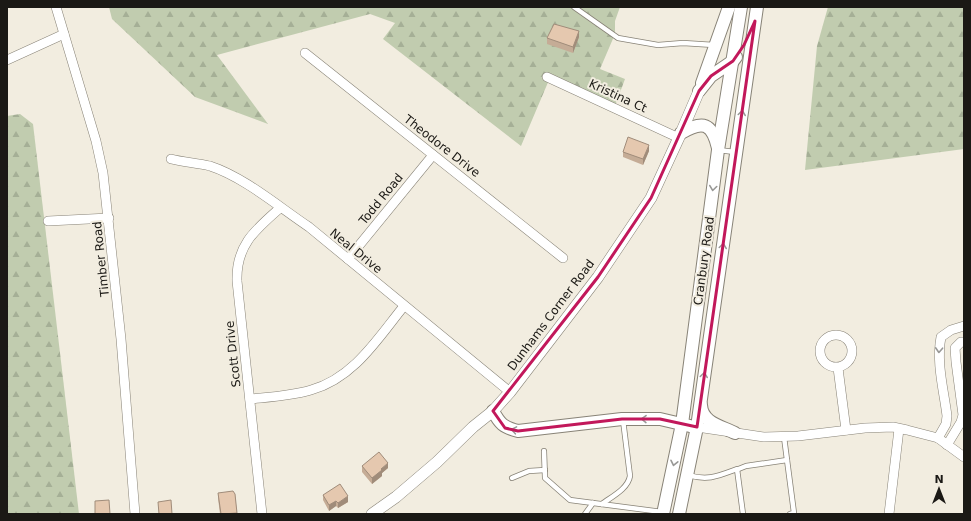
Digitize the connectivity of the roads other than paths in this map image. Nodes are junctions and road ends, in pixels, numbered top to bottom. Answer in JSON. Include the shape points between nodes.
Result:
{"nodes":[{"id":1,"x":56,"y":7,"type":"edge"},
{"id":2,"x":574,"y":7,"type":"edge"},
{"id":3,"x":729,"y":7,"type":"edge"},
{"id":4,"x":741,"y":7,"type":"edge"},
{"id":5,"x":757,"y":7,"type":"edge"},
{"id":6,"x":754,"y":21,"type":"junction"},
{"id":7,"x":64,"y":34,"type":"junction"},
{"id":8,"x":715,"y":46,"type":"junction"},
{"id":9,"x":305,"y":53,"type":"dead end"},
{"id":10,"x":7,"y":60,"type":"edge"},
{"id":11,"x":733,"y":61,"type":"junction"},
{"id":12,"x":548,"y":77,"type":"dead end"},
{"id":13,"x":699,"y":91,"type":"junction"},
{"id":14,"x":680,"y":136,"type":"junction"},
{"id":15,"x":718,"y":150,"type":"junction"},
{"id":16,"x":736,"y":152,"type":"junction"},
{"id":17,"x":433,"y":154,"type":"junction"},
{"id":18,"x":170,"y":159,"type":"dead end"},
{"id":19,"x":280,"y":208,"type":"junction"},
{"id":20,"x":109,"y":218,"type":"junction"},
{"id":21,"x":48,"y":221,"type":"dead end"},
{"id":22,"x":563,"y":258,"type":"dead end"},
{"id":23,"x":348,"y":259,"type":"junction"},
{"id":24,"x":404,"y":306,"type":"junction"},
{"id":25,"x":964,"y":326,"type":"edge"},
{"id":26,"x":946,"y":334,"type":"junction"},
{"id":27,"x":961,"y":343,"type":"edge"},
{"id":28,"x":838,"y":368,"type":"dead end"},
{"id":29,"x":510,"y":392,"type":"junction"},
{"id":30,"x":250,"y":399,"type":"junction"},
{"id":31,"x":701,"y":402,"type":"junction"},
{"id":32,"x":493,"y":411,"type":"junction"},
{"id":33,"x":622,"y":418,"type":"junction"},
{"id":34,"x":682,"y":424,"type":"junction"},
{"id":35,"x":697,"y":428,"type":"junction"},
{"id":36,"x":899,"y":428,"type":"junction"},
{"id":37,"x":846,"y":430,"type":"junction"},
{"id":38,"x":735,"y":433,"type":"junction"},
{"id":39,"x":784,"y":436,"type":"junction"},
{"id":40,"x":938,"y":438,"type":"junction"},
{"id":41,"x":947,"y":445,"type":"junction"},
{"id":42,"x":544,"y":452,"type":"dead end"},
{"id":43,"x":964,"y":457,"type":"edge"},
{"id":44,"x":787,"y":460,"type":"junction"},
{"id":45,"x":545,"y":470,"type":"junction"},
{"id":46,"x":736,"y":470,"type":"junction"},
{"id":47,"x":687,"y":475,"type":"junction"},
{"id":48,"x":512,"y":478,"type":"dead end"},
{"id":49,"x":593,"y":503,"type":"junction"},
{"id":50,"x":602,"y":504,"type":"junction"},
{"id":51,"x":663,"y":513,"type":"edge"},
{"id":52,"x":135,"y":514,"type":"edge"},
{"id":53,"x":262,"y":514,"type":"edge"},
{"id":54,"x":372,"y":514,"type":"edge"},
{"id":55,"x":585,"y":514,"type":"edge"},
{"id":56,"x":679,"y":514,"type":"edge"},
{"id":57,"x":743,"y":514,"type":"edge"},
{"id":58,"x":790,"y":514,"type":"edge"},
{"id":59,"x":889,"y":514,"type":"edge"}],
"edges":[{"from":1,"to":7,"type":"street","name":"Timber Road"},
{"from":2,"to":8,"type":"lane","via":[[618,38],[658,45],[683,43]]},
{"from":3,"to":8,"type":"main road"},
{"from":4,"to":11,"type":"main road","name":"Cranbury Road"},
{"from":5,"to":6,"type":"main road","name":"Cranbury Road"},
{"from":6,"to":11,"type":"main road","via":[[744,45]]},
{"from":16,"to":6,"type":"main road","name":"Cranbury Road","one_way":true},
{"from":7,"to":10,"type":"street"},
{"from":7,"to":20,"type":"street","name":"Timber Road","via":[[96,141]]},
{"from":8,"to":13,"type":"main road"},
{"from":9,"to":17,"type":"street","name":"Theodore Drive"},
{"from":11,"to":13,"type":"main road","via":[[711,76]]},
{"from":11,"to":15,"type":"main road","name":"Cranbury Road"},
{"from":12,"to":14,"type":"street","name":"Kristina Ct"},
{"from":13,"to":14,"type":"street","name":"Dunhams Corner Road"},
{"from":14,"to":15,"type":"main road","via":[[693,126],[703,125],[711,129]]},
{"from":14,"to":29,"type":"street","name":"Dunhams Corner Road","via":[[647,205],[598,277]]},
{"from":15,"to":16,"type":"lane"},
{"from":15,"to":34,"type":"main road","name":"Cranbury Road","one_way":true},
{"from":31,"to":16,"type":"main road","name":"Cranbury Road","one_way":true},
{"from":17,"to":22,"type":"street","name":"Theodore Drive"},
{"from":17,"to":23,"type":"street","name":"Todd Road"},
{"from":18,"to":19,"type":"street","name":"Neal Drive","via":[[210,166],[256,189]]},
{"from":19,"to":23,"type":"street","name":"Neal Drive","via":[[309,227]]},
{"from":19,"to":30,"type":"street","name":"Scott Drive","via":[[249,237],[237,268]]},
{"from":20,"to":21,"type":"street"},
{"from":20,"to":52,"type":"street","name":"Timber Road"},
{"from":23,"to":24,"type":"street","name":"Neal Drive"},
{"from":24,"to":29,"type":"street","name":"Neal Drive"},
{"from":24,"to":30,"type":"street","via":[[359,361],[332,382],[301,393]]},
{"from":25,"to":26,"type":"street"},
{"from":26,"to":27,"type":"street"},
{"from":26,"to":40,"type":"street","one_way":true,"via":[[941,337],[938,349],[947,416],[946,424]]},
{"from":27,"to":41,"type":"street","via":[[955,348],[963,415]]},
{"from":28,"to":37,"type":"street"},
{"from":29,"to":32,"type":"street","name":"Dunhams Corner Road"},
{"from":30,"to":53,"type":"street","name":"Scott Drive"},
{"from":31,"to":35,"type":"main road","name":"Cranbury Road"},
{"from":31,"to":38,"type":"main road","via":[[701,410],[707,420]]},
{"from":33,"to":32,"type":"main road","one_way":true,"via":[[518,431],[505,428]]},
{"from":32,"to":54,"type":"street","name":"Dunhams Corner Road","via":[[396,497]]},
{"from":34,"to":33,"type":"main road","one_way":true,"via":[[660,419]]},
{"from":33,"to":50,"type":"lane","via":[[629,481]]},
{"from":34,"to":35,"type":"main road"},
{"from":34,"to":51,"type":"main road","name":"Cranbury Road","one_way":true},
{"from":35,"to":38,"type":"street"},
{"from":35,"to":47,"type":"main road","name":"Cranbury Road"},
{"from":36,"to":37,"type":"street"},
{"from":36,"to":40,"type":"street"},
{"from":36,"to":59,"type":"street"},
{"from":37,"to":39,"type":"street"},
{"from":38,"to":39,"type":"street","via":[[764,437]]},
{"from":39,"to":44,"type":"lane"},
{"from":40,"to":41,"type":"street"},
{"from":41,"to":43,"type":"street"},
{"from":42,"to":45,"type":"lane"},
{"from":44,"to":46,"type":"lane","via":[[746,466]]},
{"from":44,"to":58,"type":"lane","via":[[794,513]]},
{"from":45,"to":48,"type":"lane","via":[[529,471]]},
{"from":45,"to":49,"type":"lane","via":[[546,478],[570,500]]},
{"from":46,"to":47,"type":"lane","via":[[707,478]]},
{"from":46,"to":57,"type":"lane"},
{"from":47,"to":56,"type":"main road","name":"Cranbury Road"},
{"from":49,"to":50,"type":"lane"},
{"from":49,"to":55,"type":"lane"},
{"from":50,"to":51,"type":"lane"}]}
